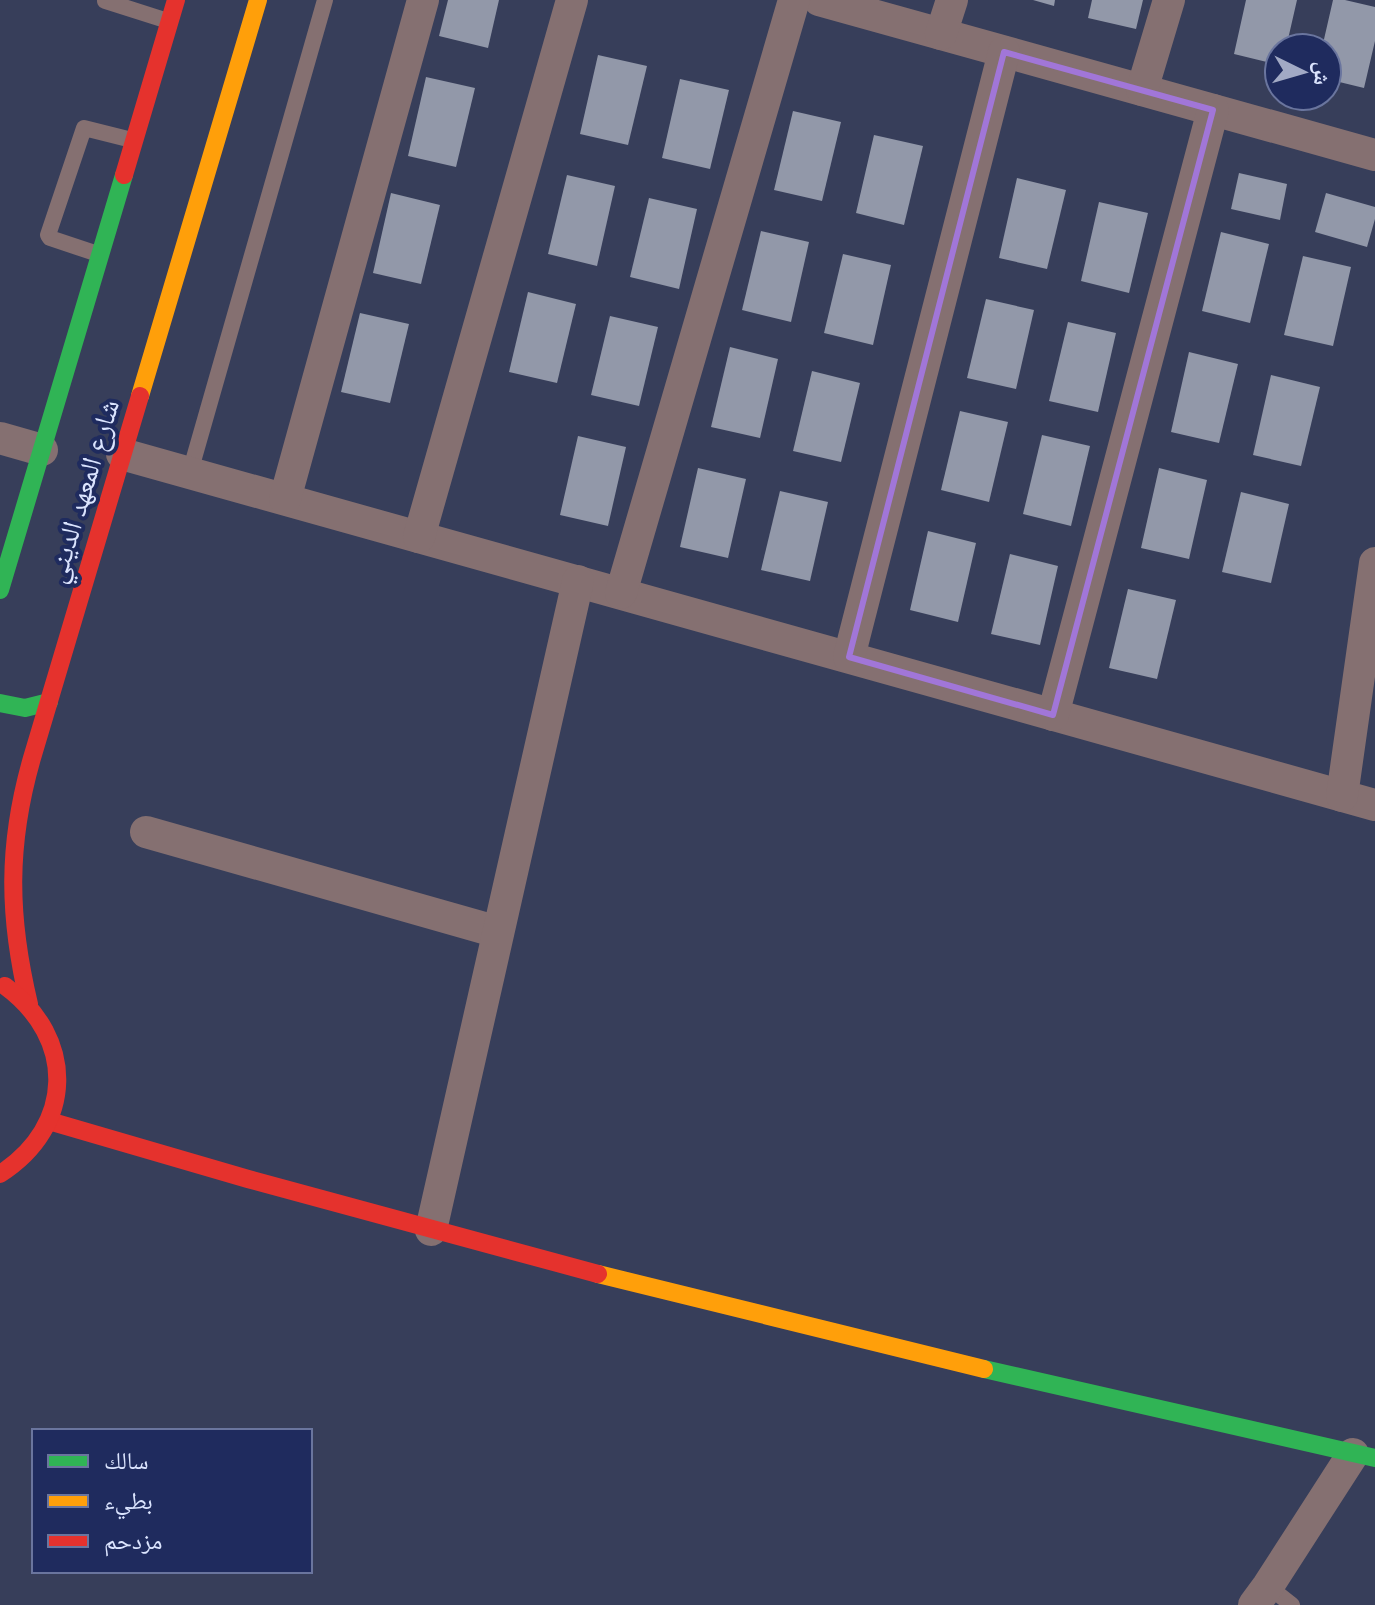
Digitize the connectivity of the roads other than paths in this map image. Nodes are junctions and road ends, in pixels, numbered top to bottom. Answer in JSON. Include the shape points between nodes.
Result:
{"nodes":[{"id":1,"x":176,"y":0,"type":"edge"},
{"id":2,"x":258,"y":0,"type":"edge"},
{"id":3,"x":325,"y":0,"type":"edge"},
{"id":4,"x":423,"y":0,"type":"edge"},
{"id":5,"x":572,"y":0,"type":"edge"},
{"id":6,"x":794,"y":0,"type":"edge"},
{"id":7,"x":819,"y":0,"type":"edge"},
{"id":8,"x":952,"y":0,"type":"edge"},
{"id":9,"x":1169,"y":0,"type":"edge"},
{"id":10,"x":105,"y":1,"type":"edge"},
{"id":11,"x":169,"y":21,"type":"junction"},
{"id":12,"x":941,"y":34,"type":"junction"},
{"id":13,"x":1004,"y":52,"type":"junction"},
{"id":14,"x":1142,"y":90,"type":"junction"},
{"id":15,"x":1213,"y":110,"type":"junction"},
{"id":16,"x":134,"y":141,"type":"junction"},
{"id":17,"x":1375,"y":155,"type":"edge"},
{"id":18,"x":100,"y":255,"type":"junction"},
{"id":19,"x":0,"y":438,"type":"edge"},
{"id":20,"x":42,"y":450,"type":"junction"},
{"id":21,"x":122,"y":454,"type":"junction"},
{"id":22,"x":190,"y":472,"type":"junction"},
{"id":23,"x":285,"y":499,"type":"junction"},
{"id":24,"x":419,"y":537,"type":"junction"},
{"id":25,"x":1375,"y":563,"type":"edge"},
{"id":26,"x":578,"y":581,"type":"junction"},
{"id":27,"x":0,"y":590,"type":"edge"},
{"id":28,"x":621,"y":593,"type":"junction"},
{"id":29,"x":849,"y":657,"type":"junction"},
{"id":30,"x":49,"y":702,"type":"junction"},
{"id":31,"x":0,"y":703,"type":"edge"},
{"id":32,"x":1053,"y":715,"type":"junction"},
{"id":33,"x":1342,"y":796,"type":"junction"},
{"id":34,"x":1375,"y":805,"type":"edge"},
{"id":35,"x":146,"y":832,"type":"dead end"},
{"id":36,"x":498,"y":932,"type":"junction"},
{"id":37,"x":0,"y":983,"type":"edge"},
{"id":38,"x":29,"y":1004,"type":"junction"},
{"id":39,"x":49,"y":1121,"type":"junction"},
{"id":40,"x":0,"y":1174,"type":"edge"},
{"id":41,"x":431,"y":1230,"type":"junction"},
{"id":42,"x":1364,"y":1456,"type":"edge"},
{"id":43,"x":1271,"y":1599,"type":"edge"}],
"edges":[{"from":1,"to":11,"type":"street","name":"شارع المعهد الديني"},
{"from":2,"to":21,"type":"street","name":"شارع المعهد الديني"},
{"from":3,"to":22,"type":"lane"},
{"from":4,"to":23,"type":"street"},
{"from":5,"to":24,"type":"street"},
{"from":6,"to":28,"type":"street"},
{"from":7,"to":12,"type":"street"},
{"from":8,"to":12,"type":"street"},
{"from":9,"to":14,"type":"street"},
{"from":10,"to":11,"type":"lane"},
{"from":11,"to":16,"type":"street","name":"شارع المعهد الديني"},
{"from":12,"to":13,"type":"street"},
{"from":13,"to":14,"type":"street"},
{"from":13,"to":29,"type":"street"},
{"from":14,"to":15,"type":"street"},
{"from":15,"to":17,"type":"street"},
{"from":15,"to":32,"type":"street"},
{"from":16,"to":18,"type":"street","name":"شارع المعهد الديني"},
{"from":16,"to":18,"type":"lane","via":[[84,128],[48,235]]},
{"from":18,"to":20,"type":"street","name":"شارع المعهد الديني"},
{"from":19,"to":20,"type":"street"},
{"from":20,"to":27,"type":"street","name":"شارع المعهد الديني"},
{"from":21,"to":22,"type":"street"},
{"from":21,"to":30,"type":"street","name":"شارع المعهد الديني"},
{"from":22,"to":23,"type":"street"},
{"from":23,"to":24,"type":"street"},
{"from":24,"to":26,"type":"street"},
{"from":25,"to":33,"type":"street"},
{"from":26,"to":28,"type":"street"},
{"from":26,"to":36,"type":"street"},
{"from":28,"to":29,"type":"street"},
{"from":29,"to":32,"type":"street"},
{"from":30,"to":31,"type":"street","via":[[24,709]]},
{"from":30,"to":38,"type":"street","name":"شارع المعهد الديني","via":[[13,850],[13,928]]},
{"from":32,"to":33,"type":"street"},
{"from":33,"to":34,"type":"street"},
{"from":35,"to":36,"type":"street"},
{"from":36,"to":41,"type":"street"},
{"from":37,"to":38,"type":"street"},
{"from":38,"to":39,"type":"street","via":[[52,1043],[57,1065]]},
{"from":39,"to":40,"type":"street","via":[[32,1149]]},
{"from":39,"to":41,"type":"street"},
{"from":41,"to":42,"type":"street","via":[[849,1338]]},
{"from":42,"to":43,"type":"street"}]}
